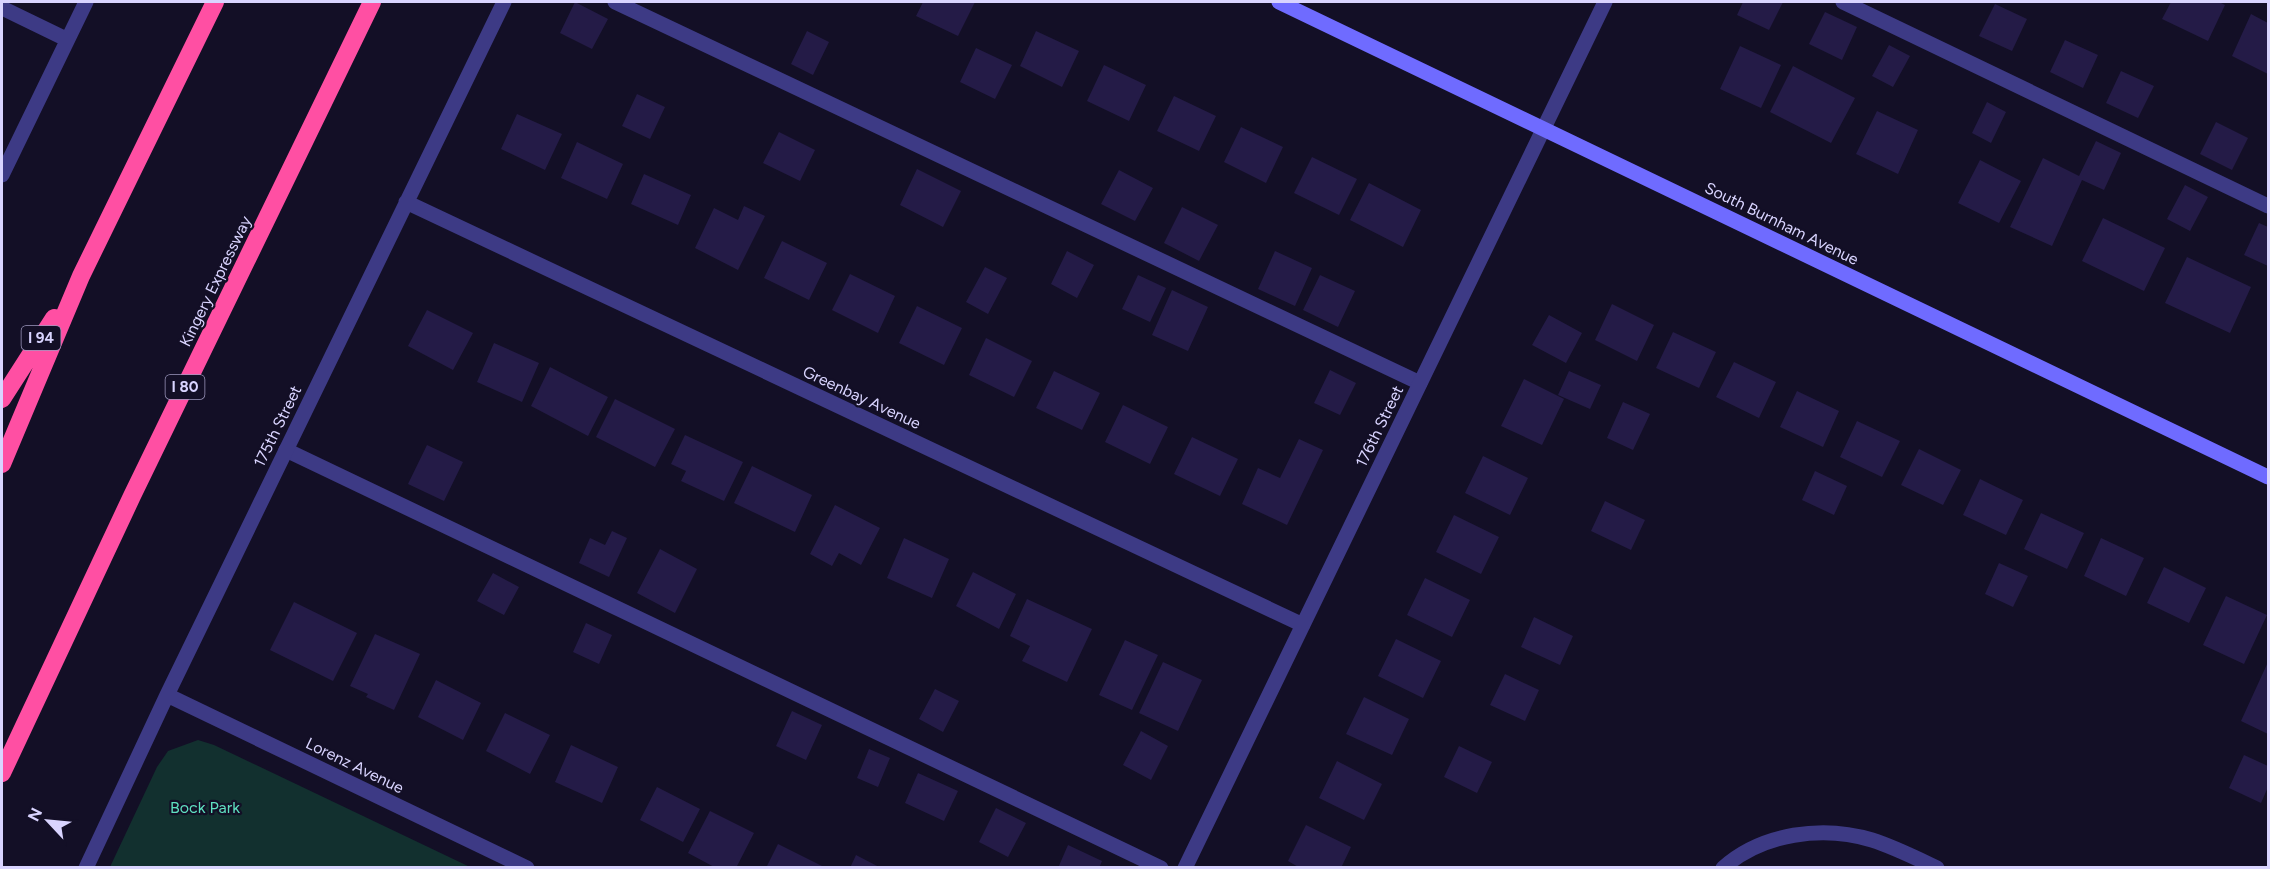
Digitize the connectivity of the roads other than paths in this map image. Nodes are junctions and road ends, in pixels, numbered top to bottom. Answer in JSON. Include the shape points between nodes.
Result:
{"nodes":[{"id":1,"x":86,"y":2,"type":"edge"},
{"id":2,"x":215,"y":2,"type":"edge"},
{"id":3,"x":372,"y":2,"type":"edge"},
{"id":4,"x":504,"y":2,"type":"edge"},
{"id":5,"x":615,"y":2,"type":"edge"},
{"id":6,"x":1279,"y":2,"type":"edge"},
{"id":7,"x":1605,"y":2,"type":"edge"},
{"id":8,"x":1843,"y":2,"type":"edge"},
{"id":9,"x":2,"y":8,"type":"edge"},
{"id":10,"x":66,"y":39,"type":"junction"},
{"id":11,"x":1544,"y":129,"type":"junction"},
{"id":12,"x":2,"y":175,"type":"edge"},
{"id":13,"x":406,"y":202,"type":"junction"},
{"id":14,"x":2268,"y":206,"type":"edge"},
{"id":15,"x":81,"y":276,"type":"junction"},
{"id":16,"x":1420,"y":383,"type":"junction"},
{"id":17,"x":2,"y":399,"type":"edge"},
{"id":18,"x":286,"y":450,"type":"junction"},
{"id":19,"x":2,"y":464,"type":"edge"},
{"id":20,"x":2268,"y":477,"type":"edge"},
{"id":21,"x":1303,"y":625,"type":"junction"},
{"id":22,"x":167,"y":694,"type":"junction"},
{"id":23,"x":2,"y":773,"type":"edge"},
{"id":24,"x":86,"y":867,"type":"edge"},
{"id":25,"x":527,"y":867,"type":"edge"},
{"id":26,"x":1161,"y":867,"type":"edge"},
{"id":27,"x":1185,"y":867,"type":"edge"},
{"id":28,"x":1723,"y":867,"type":"edge"},
{"id":29,"x":1936,"y":867,"type":"edge"}],
"edges":[{"from":1,"to":10,"type":"street"},
{"from":2,"to":15,"type":"highway"},
{"from":3,"to":23,"type":"highway","name":"Kingery Expressway","number":"I 80"},
{"from":4,"to":13,"type":"street","name":"175th Street"},
{"from":5,"to":16,"type":"street"},
{"from":6,"to":11,"type":"main road","name":"South Burnham Avenue"},
{"from":7,"to":11,"type":"street","name":"176th Street"},
{"from":8,"to":14,"type":"street"},
{"from":9,"to":10,"type":"street"},
{"from":10,"to":12,"type":"street"},
{"from":11,"to":16,"type":"street","name":"176th Street"},
{"from":11,"to":20,"type":"main road","name":"South Burnham Avenue"},
{"from":13,"to":18,"type":"street","name":"175th Street"},
{"from":13,"to":21,"type":"street","name":"Greenbay Avenue"},
{"from":15,"to":17,"type":"highway","number":"I 94"},
{"from":15,"to":19,"type":"highway"},
{"from":16,"to":21,"type":"street","name":"176th Street"},
{"from":18,"to":22,"type":"street","name":"175th Street"},
{"from":18,"to":26,"type":"street"},
{"from":21,"to":27,"type":"street","name":"176th Street"},
{"from":22,"to":24,"type":"street","name":"175th Street"},
{"from":22,"to":25,"type":"street","name":"Lorenz Avenue"},
{"from":28,"to":29,"type":"street","via":[[1759,845],[1816,833],[1872,840]]}]}
